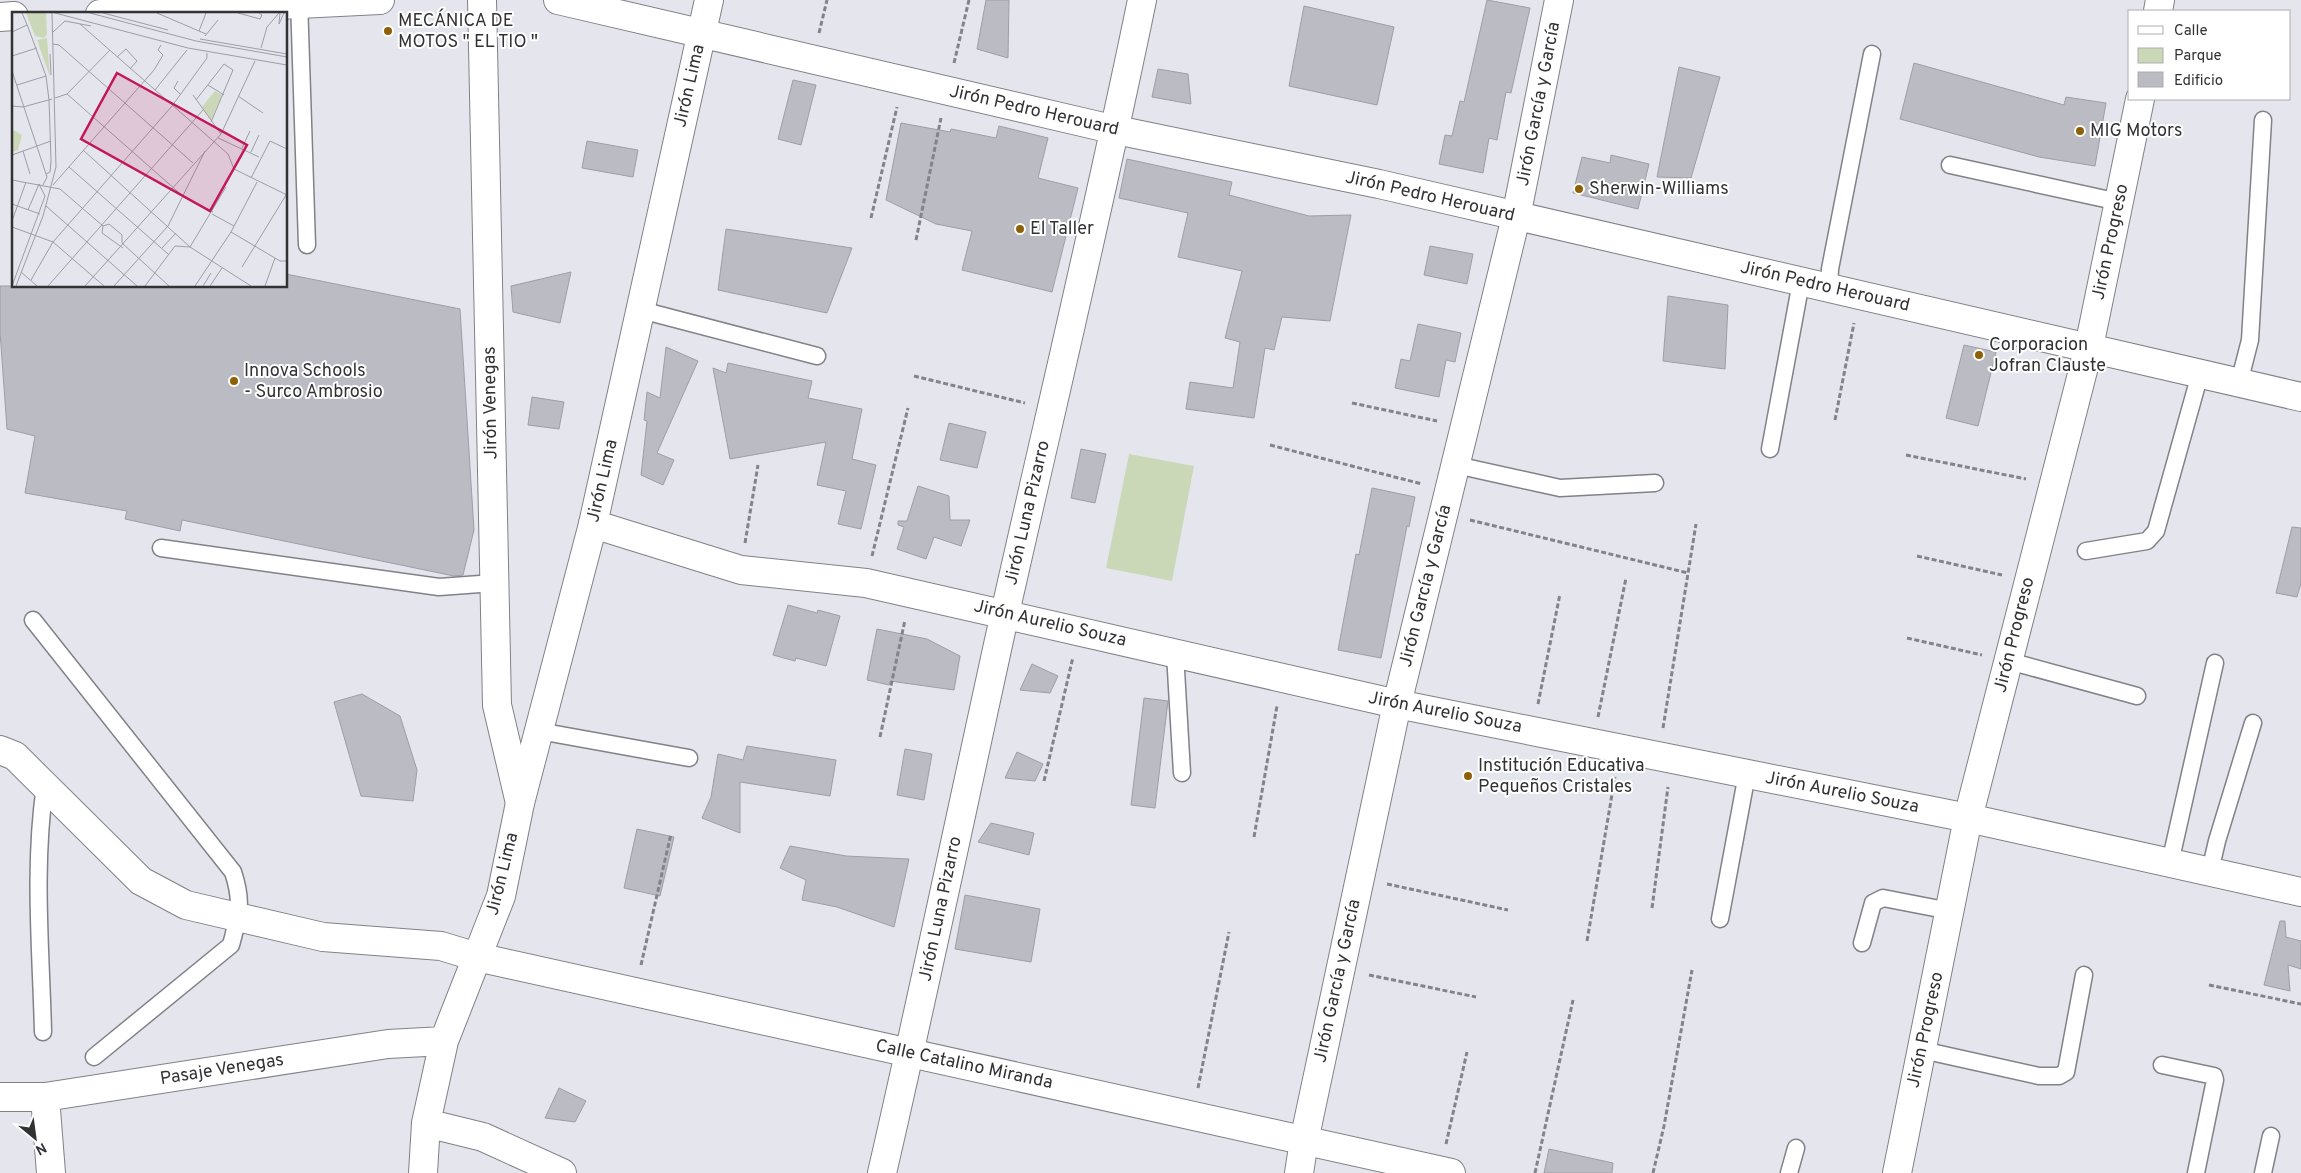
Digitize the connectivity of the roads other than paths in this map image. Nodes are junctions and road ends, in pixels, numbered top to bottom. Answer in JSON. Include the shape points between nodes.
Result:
{"nodes":[{"id":1,"x":380,"y":0,"type":"edge"},
{"id":2,"x":482,"y":0,"type":"edge"},
{"id":3,"x":558,"y":0,"type":"edge"},
{"id":4,"x":709,"y":0,"type":"edge"},
{"id":5,"x":1142,"y":0,"type":"edge"},
{"id":6,"x":1559,"y":0,"type":"edge"},
{"id":7,"x":299,"y":3,"type":"edge"},
{"id":8,"x":144,"y":9,"type":"edge"},
{"id":9,"x":118,"y":12,"type":"edge"},
{"id":10,"x":702,"y":32,"type":"junction"},
{"id":11,"x":1872,"y":54,"type":"dead end"},
{"id":12,"x":2140,"y":100,"type":"edge"},
{"id":13,"x":2262,"y":120,"type":"dead end"},
{"id":14,"x":1116,"y":130,"type":"junction"},
{"id":15,"x":1950,"y":165,"type":"dead end"},
{"id":16,"x":2119,"y":202,"type":"junction"},
{"id":17,"x":1516,"y":217,"type":"junction"},
{"id":18,"x":307,"y":245,"type":"dead end"},
{"id":19,"x":1801,"y":282,"type":"junction"},
{"id":20,"x":1829,"y":288,"type":"junction"},
{"id":21,"x":641,"y":310,"type":"junction"},
{"id":22,"x":2089,"y":347,"type":"junction"},
{"id":23,"x":817,"y":356,"type":"dead end"},
{"id":24,"x":2200,"y":374,"type":"junction"},
{"id":25,"x":2240,"y":383,"type":"junction"},
{"id":26,"x":2301,"y":397,"type":"edge"},
{"id":27,"x":1770,"y":449,"type":"dead end"},
{"id":28,"x":1456,"y":465,"type":"junction"},
{"id":29,"x":1656,"y":483,"type":"dead end"},
{"id":30,"x":593,"y":524,"type":"junction"},
{"id":31,"x":161,"y":548,"type":"dead end"},
{"id":32,"x":2086,"y":551,"type":"dead end"},
{"id":33,"x":494,"y":583,"type":"junction"},
{"id":34,"x":1005,"y":614,"type":"junction"},
{"id":35,"x":33,"y":620,"type":"dead end"},
{"id":36,"x":1175,"y":653,"type":"junction"},
{"id":37,"x":2009,"y":661,"type":"junction"},
{"id":38,"x":2215,"y":663,"type":"dead end"},
{"id":39,"x":2137,"y":696,"type":"dead end"},
{"id":40,"x":1397,"y":704,"type":"junction"},
{"id":41,"x":2253,"y":722,"type":"dead end"},
{"id":42,"x":539,"y":730,"type":"junction"},
{"id":43,"x":0,"y":750,"type":"edge"},
{"id":44,"x":689,"y":758,"type":"dead end"},
{"id":45,"x":1182,"y":773,"type":"dead end"},
{"id":46,"x":1747,"y":774,"type":"junction"},
{"id":47,"x":45,"y":786,"type":"junction"},
{"id":48,"x":520,"y":803,"type":"junction"},
{"id":49,"x":1968,"y":818,"type":"junction"},
{"id":50,"x":2170,"y":863,"type":"junction"},
{"id":51,"x":2210,"y":871,"type":"junction"},
{"id":52,"x":2301,"y":892,"type":"edge"},
{"id":53,"x":1950,"y":911,"type":"junction"},
{"id":54,"x":239,"y":917,"type":"junction"},
{"id":55,"x":1720,"y":919,"type":"dead end"},
{"id":56,"x":1862,"y":942,"type":"dead end"},
{"id":57,"x":477,"y":957,"type":"junction"},
{"id":58,"x":2084,"y":976,"type":"dead end"},
{"id":59,"x":43,"y":1032,"type":"dead end"},
{"id":60,"x":444,"y":1041,"type":"junction"},
{"id":61,"x":1922,"y":1050,"type":"junction"},
{"id":62,"x":910,"y":1054,"type":"junction"},
{"id":63,"x":94,"y":1056,"type":"dead end"},
{"id":64,"x":2162,"y":1065,"type":"dead end"},
{"id":65,"x":0,"y":1097,"type":"edge"},
{"id":66,"x":45,"y":1097,"type":"junction"},
{"id":67,"x":426,"y":1124,"type":"junction"},
{"id":68,"x":2271,"y":1136,"type":"dead end"},
{"id":69,"x":1304,"y":1141,"type":"junction"},
{"id":70,"x":1796,"y":1148,"type":"dead end"},
{"id":71,"x":1446,"y":1172,"type":"edge"},
{"id":72,"x":51,"y":1173,"type":"edge"},
{"id":73,"x":423,"y":1173,"type":"edge"},
{"id":74,"x":562,"y":1173,"type":"edge"},
{"id":75,"x":882,"y":1173,"type":"edge"},
{"id":76,"x":1299,"y":1173,"type":"edge"},
{"id":77,"x":1789,"y":1173,"type":"edge"},
{"id":78,"x":1896,"y":1173,"type":"edge"},
{"id":79,"x":2196,"y":1173,"type":"edge"},
{"id":80,"x":2263,"y":1173,"type":"edge"}],
"edges":[{"from":1,"to":7,"type":"street"},
{"from":2,"to":33,"type":"street","name":"Jirón Venegas"},
{"from":3,"to":10,"type":"street","name":"Jirón Pedro Herouard"},
{"from":4,"to":10,"type":"street","name":"Jirón Lima"},
{"from":5,"to":14,"type":"street","name":"Jirón Luna Pizarro"},
{"from":6,"to":17,"type":"street","name":"Jirón García y García"},
{"from":7,"to":8,"type":"street"},
{"from":7,"to":18,"type":"lane"},
{"from":8,"to":9,"type":"street"},
{"from":10,"to":14,"type":"street","name":"Jirón Pedro Herouard"},
{"from":10,"to":21,"type":"street","name":"Jirón Lima"},
{"from":11,"to":20,"type":"lane"},
{"from":12,"to":16,"type":"street","name":"Jirón Progreso"},
{"from":13,"to":25,"type":"lane","via":[[2250,340]]},
{"from":14,"to":17,"type":"street","name":"Jirón Pedro Herouard","via":[[1379,184]]},
{"from":14,"to":34,"type":"street","name":"Jirón Luna Pizarro"},
{"from":15,"to":16,"type":"lane"},
{"from":16,"to":22,"type":"street","name":"Jirón Progreso"},
{"from":17,"to":19,"type":"street","name":"Jirón Pedro Herouard"},
{"from":17,"to":28,"type":"street","name":"Jirón García y García"},
{"from":19,"to":20,"type":"street","name":"Jirón Pedro Herouard"},
{"from":19,"to":27,"type":"lane"},
{"from":20,"to":22,"type":"street","name":"Jirón Pedro Herouard"},
{"from":21,"to":23,"type":"lane"},
{"from":21,"to":30,"type":"street","name":"Jirón Lima"},
{"from":22,"to":24,"type":"street","name":"Jirón Pedro Herouard"},
{"from":22,"to":37,"type":"street","name":"Jirón Progreso"},
{"from":24,"to":25,"type":"street","name":"Jirón Pedro Herouard"},
{"from":24,"to":32,"type":"lane","via":[[2156,531],[2147,541]]},
{"from":25,"to":26,"type":"street","name":"Jirón Pedro Herouard"},
{"from":28,"to":29,"type":"lane","via":[[1560,488]]},
{"from":28,"to":40,"type":"street","name":"Jirón García y García"},
{"from":30,"to":34,"type":"street","name":"Jirón Aurelio Souza","via":[[741,570],[866,583]]},
{"from":30,"to":42,"type":"street","name":"Jirón Lima"},
{"from":31,"to":33,"type":"lane","via":[[439,588]]},
{"from":33,"to":48,"type":"street","name":"Jirón Venegas","via":[[497,706]]},
{"from":34,"to":36,"type":"street","name":"Jirón Aurelio Souza"},
{"from":34,"to":62,"type":"street","name":"Jirón Luna Pizarro"},
{"from":35,"to":54,"type":"lane","via":[[233,872],[240,894]]},
{"from":36,"to":40,"type":"street","name":"Jirón Aurelio Souza"},
{"from":36,"to":45,"type":"lane"},
{"from":37,"to":39,"type":"lane"},
{"from":37,"to":49,"type":"street","name":"Jirón Progreso"},
{"from":38,"to":50,"type":"lane"},
{"from":40,"to":46,"type":"street","name":"Jirón Aurelio Souza"},
{"from":40,"to":69,"type":"street","name":"Jirón García y García"},
{"from":41,"to":51,"type":"lane"},
{"from":42,"to":44,"type":"lane"},
{"from":42,"to":48,"type":"street","name":"Jirón Lima"},
{"from":43,"to":47,"type":"street","name":"Calle Catalino Miranda","via":[[16,756]]},
{"from":46,"to":49,"type":"street","name":"Jirón Aurelio Souza"},
{"from":46,"to":55,"type":"lane"},
{"from":47,"to":54,"type":"street","name":"Calle Catalino Miranda","via":[[141,881],[186,905]]},
{"from":47,"to":59,"type":"lane","via":[[38,865]]},
{"from":48,"to":57,"type":"street","name":"Jirón Lima","via":[[501,896]]},
{"from":49,"to":50,"type":"street","name":"Jirón Aurelio Souza"},
{"from":49,"to":53,"type":"street","name":"Jirón Progreso"},
{"from":50,"to":51,"type":"street","name":"Jirón Aurelio Souza"},
{"from":51,"to":52,"type":"street","name":"Jirón Aurelio Souza"},
{"from":53,"to":56,"type":"lane","via":[[1883,898],[1873,903]]},
{"from":53,"to":61,"type":"street","name":"Jirón Progreso"},
{"from":54,"to":57,"type":"street","name":"Calle Catalino Miranda","via":[[323,937],[441,946]]},
{"from":54,"to":63,"type":"lane","via":[[231,945]]},
{"from":57,"to":60,"type":"street","name":"Jirón Lima"},
{"from":57,"to":62,"type":"street","name":"Calle Catalino Miranda"},
{"from":58,"to":61,"type":"lane","via":[[2066,1072],[2059,1076],[2039,1076]]},
{"from":60,"to":66,"type":"street","name":"Pasaje Venegas","via":[[388,1044]]},
{"from":60,"to":67,"type":"street","name":"Jirón Lima"},
{"from":61,"to":78,"type":"street","name":"Jirón Progreso"},
{"from":62,"to":69,"type":"street","name":"Calle Catalino Miranda"},
{"from":62,"to":75,"type":"street","name":"Jirón Luna Pizarro"},
{"from":64,"to":79,"type":"lane","via":[[2214,1076]]},
{"from":65,"to":66,"type":"street","name":"Pasaje Venegas"},
{"from":66,"to":72,"type":"street"},
{"from":67,"to":73,"type":"street","name":"Jirón Lima"},
{"from":67,"to":74,"type":"street","via":[[483,1136]]},
{"from":68,"to":80,"type":"lane"},
{"from":69,"to":71,"type":"street","name":"Calle Catalino Miranda"},
{"from":69,"to":76,"type":"street","name":"Jirón García y García"},
{"from":70,"to":77,"type":"lane"}]}
